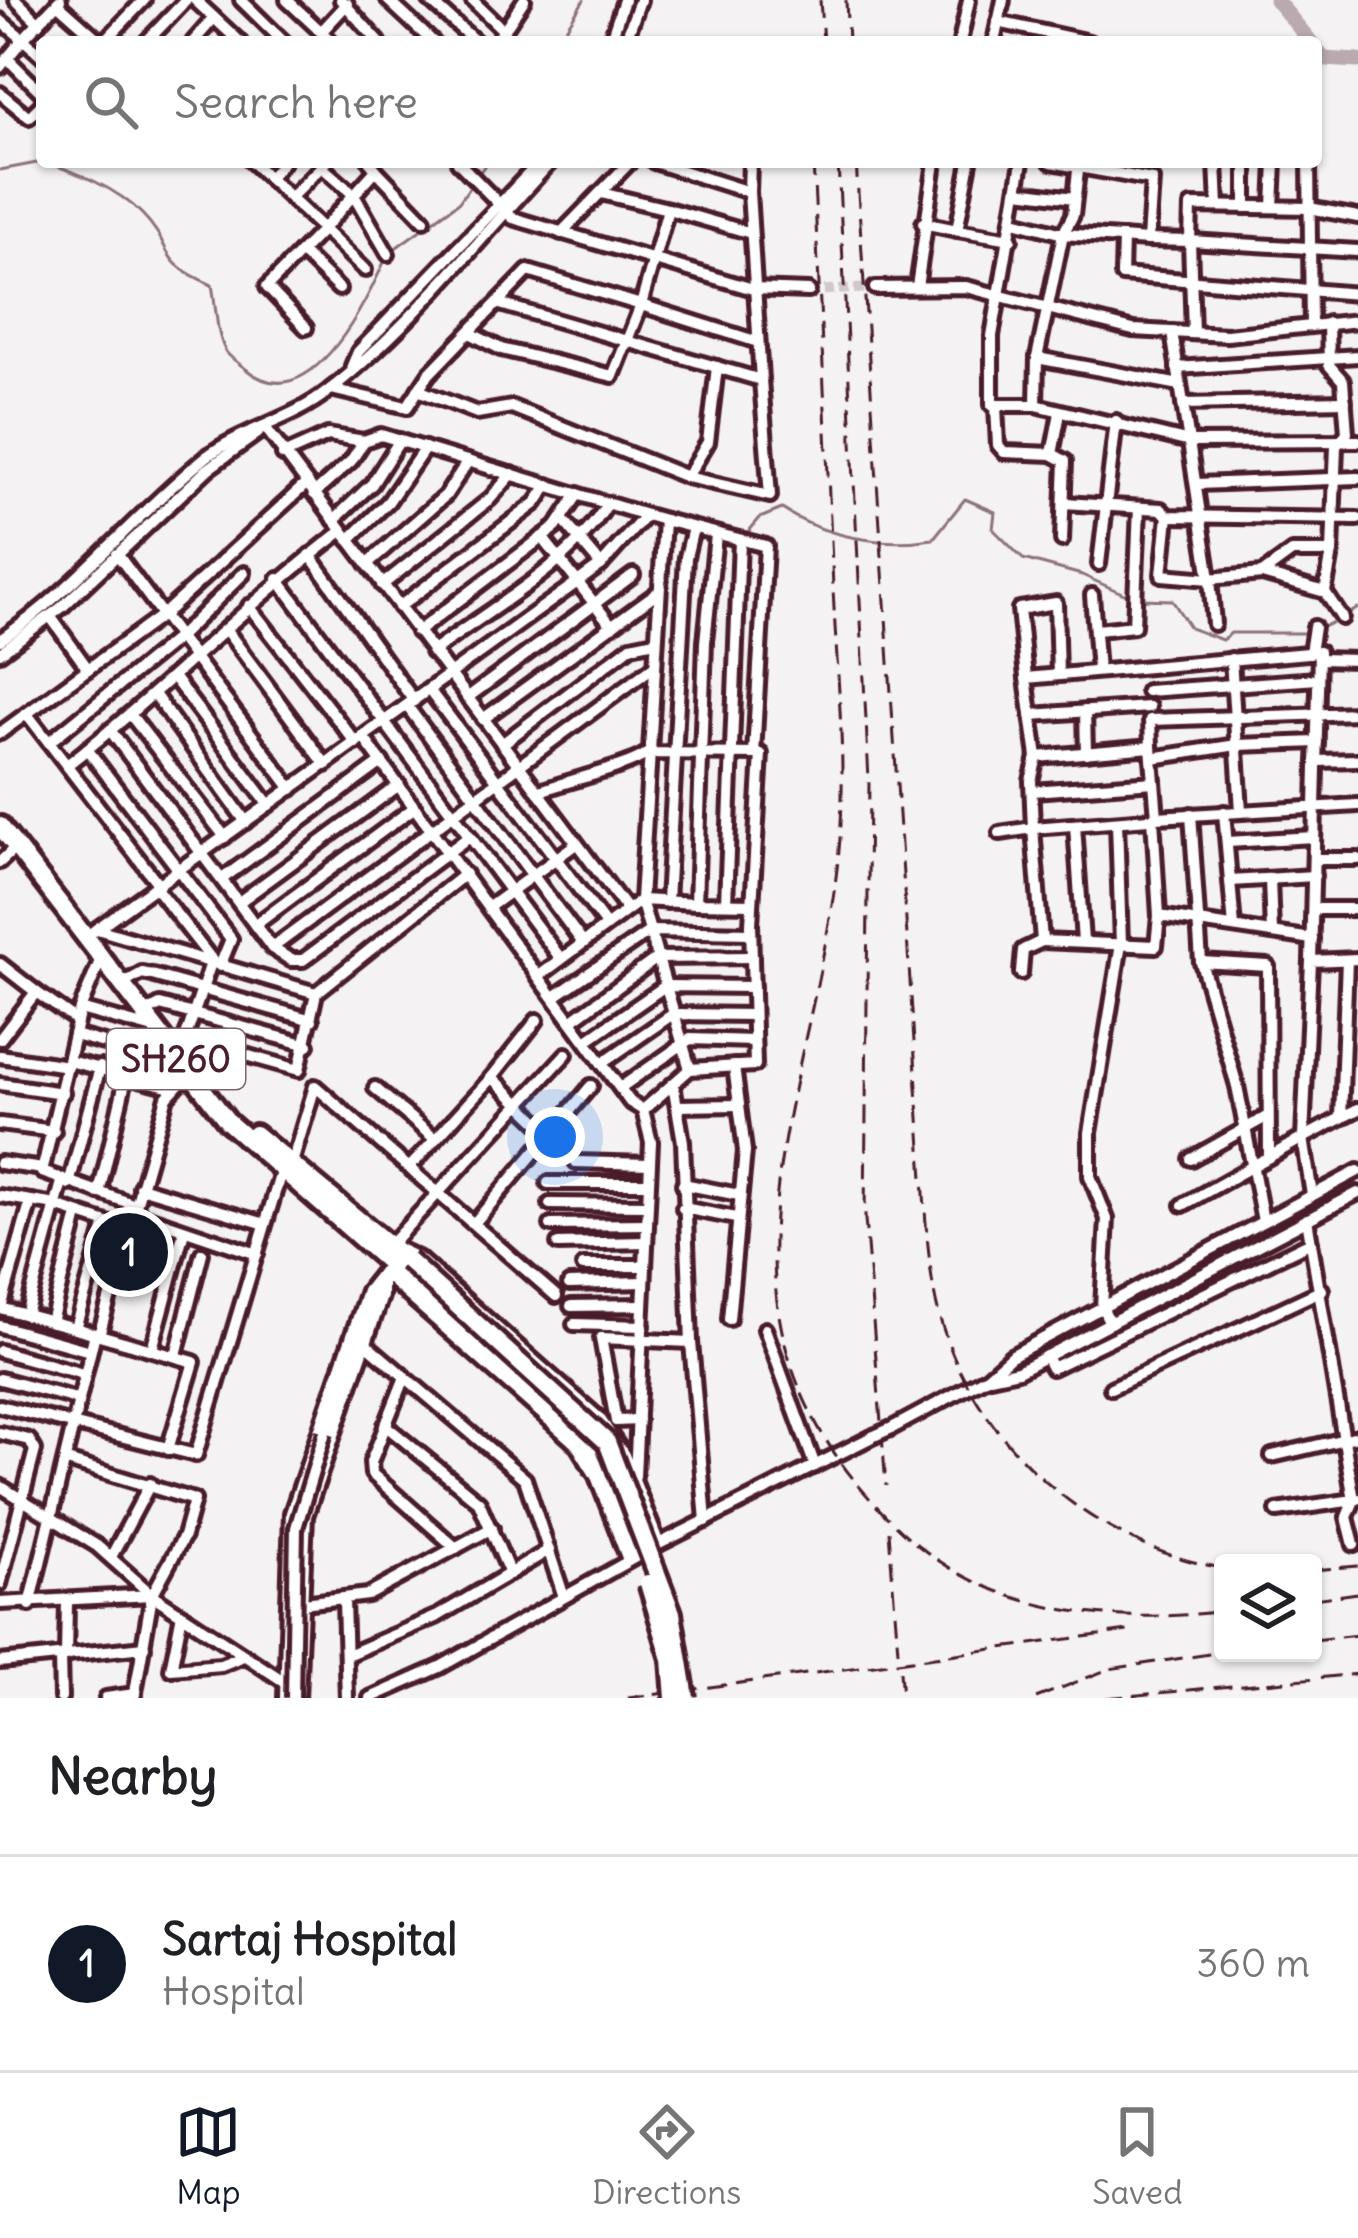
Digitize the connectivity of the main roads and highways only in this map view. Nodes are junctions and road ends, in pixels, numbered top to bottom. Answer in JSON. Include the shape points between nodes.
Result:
{"nodes":[{"id":1,"x":0,"y":808,"type":"edge"},
{"id":2,"x":0,"y":826,"type":"edge"},
{"id":3,"x":90,"y":934,"type":"junction"},
{"id":4,"x":150,"y":1020,"type":"junction"},
{"id":5,"x":393,"y":1261,"type":"junction"},
{"id":6,"x":674,"y":1698,"type":"edge"},
{"id":7,"x":686,"y":1698,"type":"edge"}],
"edges":[{"from":1,"to":3,"type":"highway"},
{"from":2,"to":3,"type":"highway","number":"SH260"},
{"from":3,"to":4,"type":"highway"},
{"from":3,"to":4,"type":"highway","number":"SH260","via":[[100,961]]},
{"from":4,"to":5,"type":"highway","number":"SH260","via":[[286,1167]]},
{"from":5,"to":6,"type":"highway","number":"SH260","bridge":true,"via":[[598,1454],[660,1616]]},
{"from":5,"to":7,"type":"highway","bridge":true,"via":[[607,1442],[672,1613]]}]}
